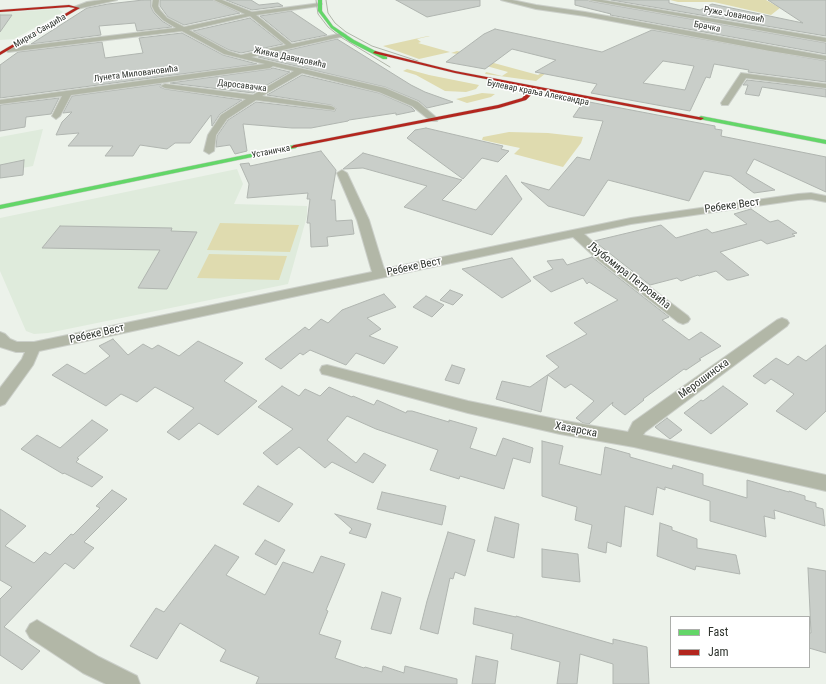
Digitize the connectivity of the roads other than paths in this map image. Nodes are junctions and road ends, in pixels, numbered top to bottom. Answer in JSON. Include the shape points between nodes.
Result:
{"nodes":[{"id":1,"x":114,"y":0,"type":"edge"},
{"id":2,"x":156,"y":0,"type":"edge"},
{"id":3,"x":217,"y":0,"type":"edge"},
{"id":4,"x":504,"y":0,"type":"edge"},
{"id":5,"x":592,"y":0,"type":"edge"},
{"id":6,"x":630,"y":0,"type":"edge"},
{"id":7,"x":320,"y":2,"type":"edge"},
{"id":8,"x":615,"y":4,"type":"junction"},
{"id":9,"x":77,"y":7,"type":"junction"},
{"id":10,"x":2,"y":11,"type":"edge"},
{"id":11,"x":251,"y":14,"type":"junction"},
{"id":12,"x":585,"y":14,"type":"junction"},
{"id":13,"x":184,"y":29,"type":"junction"},
{"id":14,"x":343,"y":35,"type":"junction"},
{"id":15,"x":826,"y":40,"type":"edge"},
{"id":16,"x":291,"y":46,"type":"junction"},
{"id":17,"x":4,"y":52,"type":"edge"},
{"id":18,"x":375,"y":52,"type":"junction"},
{"id":19,"x":238,"y":57,"type":"junction"},
{"id":20,"x":826,"y":58,"type":"edge"},
{"id":21,"x":274,"y":65,"type":"junction"},
{"id":22,"x":302,"y":70,"type":"junction"},
{"id":23,"x":151,"y":82,"type":"junction"},
{"id":24,"x":490,"y":84,"type":"junction"},
{"id":25,"x":826,"y":86,"type":"edge"},
{"id":26,"x":530,"y":91,"type":"junction"},
{"id":27,"x":68,"y":93,"type":"junction"},
{"id":28,"x":497,"y":96,"type":"junction"},
{"id":29,"x":254,"y":97,"type":"junction"},
{"id":30,"x":0,"y":102,"type":"edge"},
{"id":31,"x":725,"y":103,"type":"dead end"},
{"id":32,"x":331,"y":108,"type":"dead end"},
{"id":33,"x":56,"y":116,"type":"dead end"},
{"id":34,"x":432,"y":117,"type":"junction"},
{"id":35,"x":705,"y":119,"type":"junction"},
{"id":36,"x":826,"y":142,"type":"edge"},
{"id":37,"x":209,"y":151,"type":"dead end"},
{"id":38,"x":342,"y":173,"type":"dead end"},
{"id":39,"x":826,"y":199,"type":"edge"},
{"id":40,"x":0,"y":201,"type":"edge"},
{"id":41,"x":0,"y":207,"type":"edge"},
{"id":42,"x":575,"y":232,"type":"junction"},
{"id":43,"x":379,"y":274,"type":"junction"},
{"id":44,"x":683,"y":319,"type":"dead end"},
{"id":45,"x":782,"y":323,"type":"dead end"},
{"id":46,"x":2,"y":342,"type":"edge"},
{"id":47,"x":34,"y":347,"type":"junction"},
{"id":48,"x":327,"y":370,"type":"dead end"},
{"id":49,"x":0,"y":400,"type":"edge"},
{"id":50,"x":634,"y":440,"type":"junction"},
{"id":51,"x":826,"y":483,"type":"edge"},
{"id":52,"x":37,"y":631,"type":"dead end"},
{"id":53,"x":129,"y":684,"type":"edge"}],
"edges":[{"from":1,"to":9,"type":"street"},
{"from":2,"to":13,"type":"street","name":"Живка Давидовића","via":[[159,13]]},
{"from":3,"to":11,"type":"street"},
{"from":4,"to":12,"type":"street","name":"Брачка"},
{"from":5,"to":8,"type":"street","name":"Руже Јовановић"},
{"from":6,"to":8,"type":"street"},
{"from":7,"to":11,"type":"street"},
{"from":7,"to":14,"type":"main road","name":"Булевар краља Александра","via":[[320,11],[325,19]]},
{"from":8,"to":12,"type":"street"},
{"from":8,"to":15,"type":"street","name":"Руже Јовановић"},
{"from":9,"to":10,"type":"main road"},
{"from":9,"to":17,"type":"main road","name":"Мирка Сандића","via":[[76,10]]},
{"from":11,"to":13,"type":"street"},
{"from":11,"to":16,"type":"street"},
{"from":12,"to":20,"type":"street","name":"Брачка"},
{"from":13,"to":17,"type":"street"},
{"from":13,"to":19,"type":"street","name":"Живка Давидовића"},
{"from":14,"to":16,"type":"street"},
{"from":14,"to":18,"type":"main road","name":"Булевар краља Александра"},
{"from":16,"to":19,"type":"street"},
{"from":18,"to":24,"type":"main road","name":"Булевар краља Александра","via":[[387,59],[423,70]]},
{"from":18,"to":26,"type":"main road","name":"Булевар краља Александра"},
{"from":19,"to":21,"type":"street","name":"Живка Давидовића"},
{"from":21,"to":22,"type":"street","name":"Живка Давидовића"},
{"from":21,"to":23,"type":"street","name":"Лунета Миловановића","via":[[262,69]]},
{"from":22,"to":29,"type":"street"},
{"from":22,"to":34,"type":"street","name":"Живка Давидовића","via":[[387,92],[415,104]]},
{"from":23,"to":27,"type":"street","name":"Лунета Миловановића"},
{"from":23,"to":29,"type":"street","name":"Даросавачка","via":[[155,85]]},
{"from":24,"to":26,"type":"main road","name":"Булевар краља Александра"},
{"from":24,"to":28,"type":"main road"},
{"from":25,"to":31,"type":"street","via":[[744,75]]},
{"from":26,"to":28,"type":"main road","name":"Устаничка"},
{"from":26,"to":34,"type":"main road","name":"Устаничка","via":[[499,106]]},
{"from":26,"to":35,"type":"main road","name":"Булевар краља Александра"},
{"from":26,"to":35,"type":"main road","name":"Булевар краља Александра"},
{"from":27,"to":30,"type":"street","name":"Лунета Миловановића"},
{"from":27,"to":33,"type":"street"},
{"from":28,"to":34,"type":"main road","name":"Устаничка"},
{"from":29,"to":32,"type":"street","name":"Даросавачка"},
{"from":29,"to":37,"type":"street","via":[[224,117],[212,135]]},
{"from":34,"to":40,"type":"main road","name":"Устаничка"},
{"from":34,"to":41,"type":"main road","name":"Устаничка"},
{"from":35,"to":36,"type":"main road","name":"Булевар краља Александра"},
{"from":38,"to":43,"type":"street","via":[[363,220]]},
{"from":39,"to":42,"type":"street","name":"Ребеке Вест","via":[[798,197],[693,211]]},
{"from":42,"to":43,"type":"street","name":"Ребеке Вест"},
{"from":42,"to":44,"type":"street","name":"Љубомира Петровића","via":[[601,256]]},
{"from":43,"to":47,"type":"street","name":"Ребеке Вест"},
{"from":45,"to":50,"type":"street","name":"Мерошинска","via":[[639,427]]},
{"from":46,"to":47,"type":"street","name":"Ребеке Вест","via":[[16,348]]},
{"from":47,"to":49,"type":"street","via":[[28,361]]},
{"from":48,"to":50,"type":"street","name":"Хазарска","via":[[468,407]]},
{"from":50,"to":51,"type":"street","name":"Хазарска"},
{"from":52,"to":53,"type":"street","via":[[90,665]]}]}
